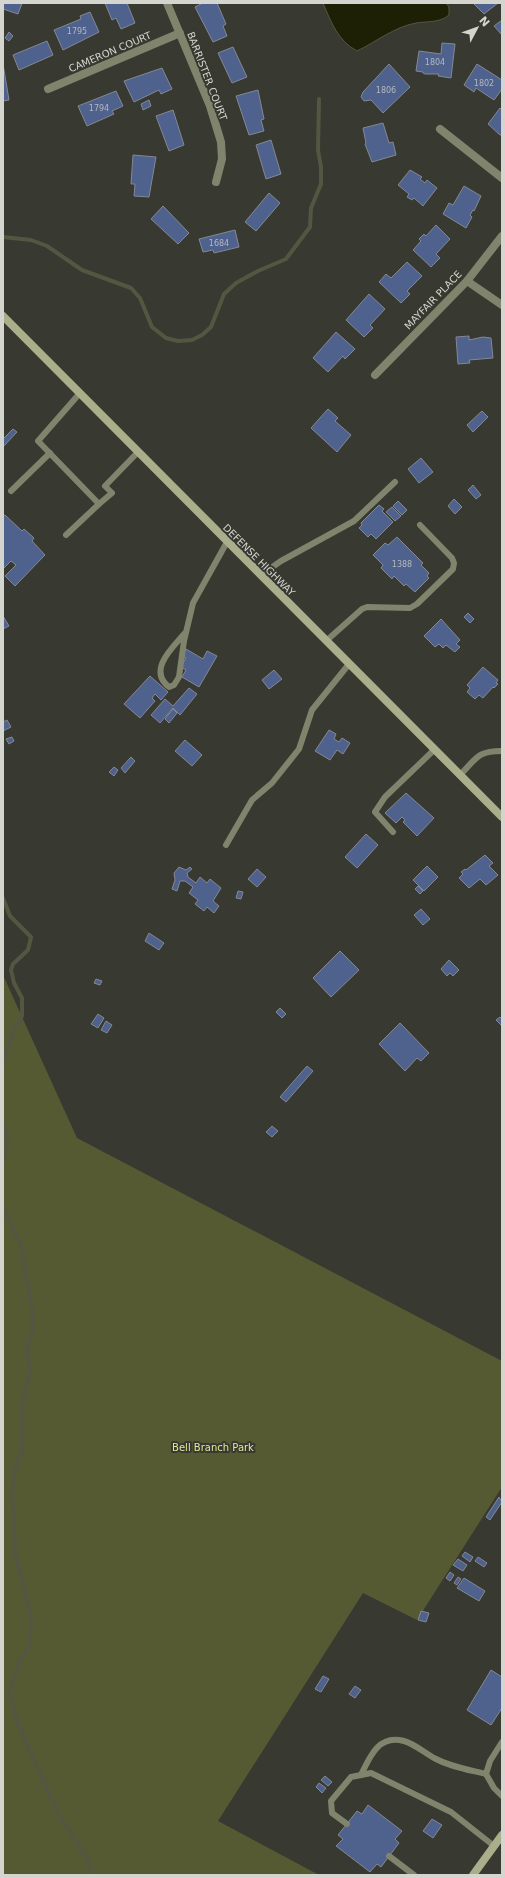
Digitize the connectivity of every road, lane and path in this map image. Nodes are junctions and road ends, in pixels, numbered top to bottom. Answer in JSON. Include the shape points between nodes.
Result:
{"nodes":[{"id":1,"x":167,"y":3,"type":"edge"},
{"id":2,"x":180,"y":33,"type":"junction"},
{"id":3,"x":48,"y":89,"type":"dead end"},
{"id":4,"x":440,"y":129,"type":"dead end"},
{"id":5,"x":502,"y":178,"type":"edge"},
{"id":6,"x":216,"y":182,"type":"dead end"},
{"id":7,"x":502,"y":236,"type":"edge"},
{"id":8,"x":467,"y":281,"type":"junction"},
{"id":9,"x":502,"y":305,"type":"edge"},
{"id":10,"x":3,"y":316,"type":"edge"},
{"id":11,"x":374,"y":375,"type":"dead end"},
{"id":12,"x":80,"y":393,"type":"junction"},
{"id":13,"x":138,"y":452,"type":"junction"},
{"id":14,"x":50,"y":453,"type":"junction"},
{"id":15,"x":396,"y":482,"type":"dead end"},
{"id":16,"x":11,"y":491,"type":"dead end"},
{"id":17,"x":99,"y":504,"type":"junction"},
{"id":18,"x":420,"y":525,"type":"dead end"},
{"id":19,"x":66,"y":535,"type":"dead end"},
{"id":20,"x":228,"y":542,"type":"junction"},
{"id":21,"x":261,"y":576,"type":"junction"},
{"id":22,"x":185,"y":633,"type":"junction"},
{"id":23,"x":326,"y":641,"type":"junction"},
{"id":24,"x":350,"y":664,"type":"junction"},
{"id":25,"x":435,"y":749,"type":"junction"},
{"id":26,"x":502,"y":751,"type":"edge"},
{"id":27,"x":460,"y":775,"type":"junction"},
{"id":28,"x":502,"y":817,"type":"edge"},
{"id":29,"x":393,"y":832,"type":"dead end"},
{"id":30,"x":226,"y":845,"type":"dead end"},
{"id":31,"x":502,"y":1742,"type":"edge"},
{"id":32,"x":486,"y":1774,"type":"junction"},
{"id":33,"x":361,"y":1775,"type":"junction"},
{"id":34,"x":502,"y":1796,"type":"edge"},
{"id":35,"x":347,"y":1824,"type":"dead end"},
{"id":36,"x":502,"y":1834,"type":"edge"},
{"id":37,"x":494,"y":1846,"type":"junction"},
{"id":38,"x":389,"y":1856,"type":"dead end"},
{"id":39,"x":414,"y":1875,"type":"edge"},
{"id":40,"x":473,"y":1875,"type":"edge"}],
"edges":[{"from":1,"to":2,"type":"street","name":"BARRISTER COURT"},
{"from":2,"to":3,"type":"street","name":"CAMERON COURT"},
{"from":2,"to":6,"type":"street","name":"BARRISTER COURT","via":[[210,106],[221,142],[222,159]]},
{"from":4,"to":5,"type":"street"},
{"from":7,"to":8,"type":"street","name":"MAYFAIR PLACE"},
{"from":8,"to":9,"type":"street"},
{"from":8,"to":11,"type":"street","name":"MAYFAIR PLACE"},
{"from":10,"to":12,"type":"main road","name":"DEFENSE HIGHWAY"},
{"from":12,"to":13,"type":"main road","name":"DEFENSE HIGHWAY"},
{"from":12,"to":14,"type":"lane","via":[[38,441]]},
{"from":13,"to":17,"type":"lane","via":[[105,486],[112,493]]},
{"from":13,"to":20,"type":"main road","name":"DEFENSE HIGHWAY"},
{"from":14,"to":16,"type":"lane"},
{"from":14,"to":17,"type":"lane"},
{"from":15,"to":21,"type":"lane","via":[[354,521],[281,561]]},
{"from":17,"to":19,"type":"lane"},
{"from":18,"to":23,"type":"lane","via":[[452,558],[453,569],[410,608],[362,609]]},
{"from":20,"to":21,"type":"main road","name":"DEFENSE HIGHWAY"},
{"from":20,"to":22,"type":"lane","via":[[193,603]]},
{"from":21,"to":23,"type":"main road","name":"DEFENSE HIGHWAY"},
{"from":22,"to":22,"type":"lane","via":[[179,677],[174,685],[169,687],[163,682],[160,674],[163,659]]},
{"from":23,"to":24,"type":"main road","name":"DEFENSE HIGHWAY"},
{"from":24,"to":25,"type":"main road","name":"DEFENSE HIGHWAY"},
{"from":24,"to":30,"type":"lane","via":[[312,710],[299,749],[272,783],[252,800]]},
{"from":25,"to":27,"type":"main road","name":"DEFENSE HIGHWAY"},
{"from":25,"to":29,"type":"lane","via":[[385,798],[375,812]]},
{"from":26,"to":27,"type":"lane","via":[[488,750]]},
{"from":27,"to":28,"type":"main road","name":"DEFENSE HIGHWAY"},
{"from":31,"to":32,"type":"lane","via":[[490,1761]]},
{"from":32,"to":33,"type":"lane","via":[[437,1760],[405,1741],[388,1740],[379,1745],[369,1757]]},
{"from":32,"to":34,"type":"lane"},
{"from":33,"to":35,"type":"lane","via":[[351,1777],[331,1801],[332,1813]]},
{"from":33,"to":37,"type":"lane","via":[[371,1773],[428,1799],[451,1812]]},
{"from":36,"to":37,"type":"main road"},
{"from":37,"to":40,"type":"main road"},
{"from":38,"to":39,"type":"lane"}]}
